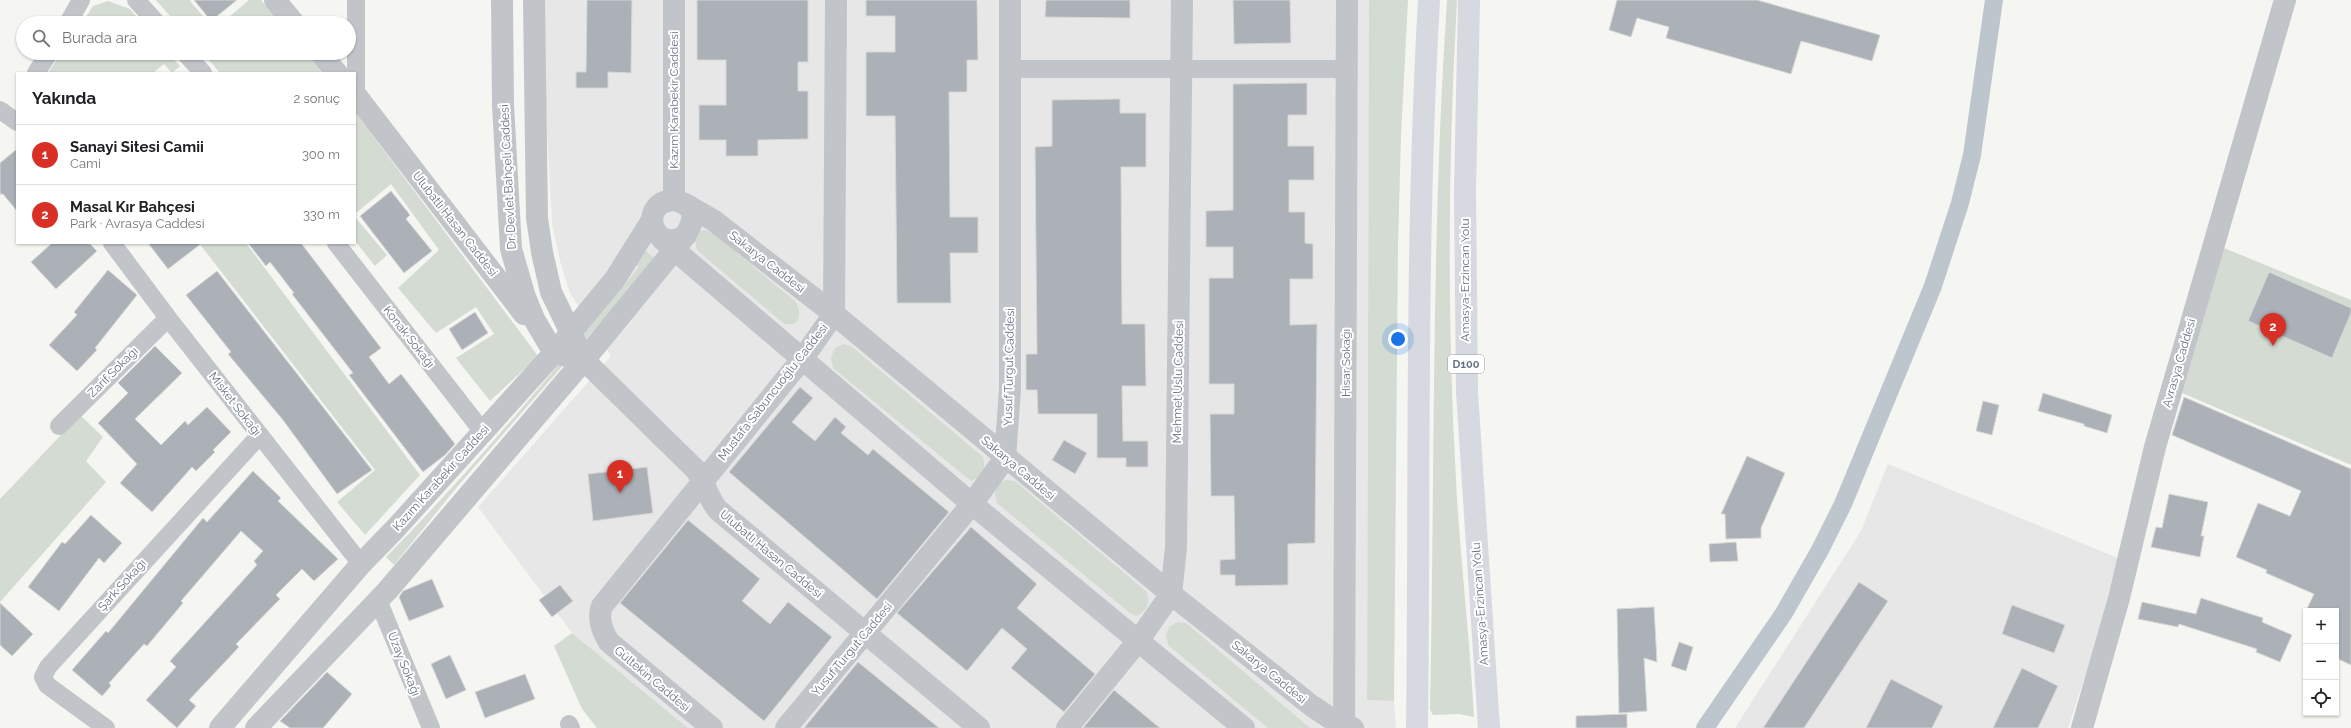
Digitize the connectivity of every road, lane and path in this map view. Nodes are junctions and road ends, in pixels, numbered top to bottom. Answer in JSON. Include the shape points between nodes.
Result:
{"nodes":[{"id":1,"x":81,"y":0,"type":"edge"},
{"id":2,"x":136,"y":0,"type":"edge"},
{"id":3,"x":275,"y":0,"type":"edge"},
{"id":4,"x":356,"y":0,"type":"edge"},
{"id":5,"x":502,"y":0,"type":"edge"},
{"id":6,"x":534,"y":0,"type":"edge"},
{"id":7,"x":674,"y":0,"type":"edge"},
{"id":8,"x":836,"y":0,"type":"edge"},
{"id":9,"x":1010,"y":0,"type":"edge"},
{"id":10,"x":1182,"y":0,"type":"edge"},
{"id":11,"x":1346,"y":0,"type":"edge"},
{"id":12,"x":1429,"y":0,"type":"edge"},
{"id":13,"x":1470,"y":0,"type":"edge"},
{"id":14,"x":2285,"y":0,"type":"edge"},
{"id":15,"x":72,"y":16,"type":"edge"},
{"id":16,"x":151,"y":16,"type":"edge"},
{"id":17,"x":288,"y":16,"type":"edge"},
{"id":18,"x":44,"y":60,"type":"edge"},
{"id":19,"x":191,"y":60,"type":"edge"},
{"id":20,"x":326,"y":60,"type":"edge"},
{"id":21,"x":1011,"y":69,"type":"junction"},
{"id":22,"x":1347,"y":69,"type":"junction"},
{"id":23,"x":1182,"y":70,"type":"junction"},
{"id":24,"x":37,"y":72,"type":"edge"},
{"id":25,"x":202,"y":72,"type":"edge"},
{"id":26,"x":336,"y":72,"type":"edge"},
{"id":27,"x":356,"y":95,"type":"edge"},
{"id":28,"x":680,"y":202,"type":"junction"},
{"id":29,"x":668,"y":236,"type":"junction"},
{"id":30,"x":113,"y":244,"type":"edge"},
{"id":31,"x":337,"y":244,"type":"edge"},
{"id":32,"x":834,"y":314,"type":"junction"},
{"id":33,"x":168,"y":318,"type":"junction"},
{"id":34,"x":571,"y":332,"type":"junction"},
{"id":35,"x":554,"y":353,"type":"junction"},
{"id":36,"x":803,"y":358,"type":"junction"},
{"id":37,"x":584,"y":360,"type":"junction"},
{"id":38,"x":58,"y":426,"type":"dead end"},
{"id":39,"x":483,"y":432,"type":"junction"},
{"id":40,"x":260,"y":435,"type":"junction"},
{"id":41,"x":1005,"y":458,"type":"junction"},
{"id":42,"x":704,"y":480,"type":"junction"},
{"id":43,"x":972,"y":504,"type":"junction"},
{"id":44,"x":360,"y":564,"type":"junction"},
{"id":45,"x":1171,"y":594,"type":"junction"},
{"id":46,"x":382,"y":596,"type":"junction"},
{"id":47,"x":601,"y":624,"type":"joint"},
{"id":48,"x":865,"y":634,"type":"junction"},
{"id":49,"x":1138,"y":641,"type":"junction"},
{"id":50,"x":1347,"y":727,"type":"edge"},
{"id":51,"x":106,"y":728,"type":"edge"},
{"id":52,"x":220,"y":728,"type":"edge"},
{"id":53,"x":256,"y":728,"type":"edge"},
{"id":54,"x":430,"y":728,"type":"edge"},
{"id":55,"x":712,"y":728,"type":"edge"},
{"id":56,"x":786,"y":728,"type":"edge"},
{"id":57,"x":979,"y":728,"type":"edge"},
{"id":58,"x":1067,"y":728,"type":"edge"},
{"id":59,"x":1244,"y":728,"type":"edge"},
{"id":60,"x":1417,"y":728,"type":"edge"},
{"id":61,"x":1489,"y":728,"type":"edge"},
{"id":62,"x":2082,"y":728,"type":"edge"}],
"edges":[{"from":1,"to":15,"type":"street"},
{"from":2,"to":16,"type":"street"},
{"from":3,"to":17,"type":"street"},
{"from":4,"to":27,"type":"street"},
{"from":5,"to":35,"type":"street","name":"Dr. Devlet Bahçeli Caddesi","via":[[503,105],[511,249],[534,319]]},
{"from":6,"to":34,"type":"street","via":[[537,218],[551,292]]},
{"from":7,"to":28,"type":"street","name":"Kazım Karabekir Caddesi"},
{"from":8,"to":32,"type":"street","name":"Mustafa Sabuncuoğlu Caddesi"},
{"from":9,"to":21,"type":"street","name":"Yusuf Turgut Caddesi"},
{"from":10,"to":23,"type":"street","name":"Mehmet Uslu Caddesi"},
{"from":11,"to":22,"type":"street","name":"Hisar Sokağı"},
{"from":12,"to":60,"type":"highway","via":[[1424,89],[1418,371]]},
{"from":13,"to":61,"type":"highway","name":"Amasya-Erzincan Yolu","number":"D100","via":[[1464,190],[1465,317],[1472,487]]},
{"from":14,"to":62,"type":"street","name":"Avrasya Caddesi","via":[[2155,447],[2119,598]]},
{"from":18,"to":24,"type":"street"},
{"from":19,"to":25,"type":"street"},
{"from":20,"to":26,"type":"street"},
{"from":21,"to":23,"type":"street"},
{"from":21,"to":41,"type":"street","name":"Yusuf Turgut Caddesi","via":[[1010,390]]},
{"from":22,"to":23,"type":"street"},
{"from":22,"to":50,"type":"street","name":"Hisar Sokağı"},
{"from":23,"to":45,"type":"street","name":"Mehmet Uslu Caddesi","via":[[1176,548]]},
{"from":27,"to":35,"type":"street","name":"Ulubatlı Hasan Caddesi"},
{"from":28,"to":29,"type":"street","name":"Kazım Karabekir Caddesi","via":[[693,217],[692,224]]},
{"from":28,"to":29,"type":"street","name":"Kazım Karabekir Caddesi","via":[[668,200],[656,208]]},
{"from":28,"to":32,"type":"street","name":"Sakarya Caddesi","via":[[713,220]]},
{"from":29,"to":34,"type":"street","name":"Kazım Karabekir Caddesi","via":[[615,279]]},
{"from":29,"to":36,"type":"street"},
{"from":29,"to":37,"type":"street","name":"Kazım Karabekir Caddesi"},
{"from":30,"to":33,"type":"street","name":"Misket Sokağı"},
{"from":31,"to":39,"type":"street","name":"Konak Sokağı"},
{"from":32,"to":36,"type":"street","name":"Mustafa Sabuncuoğlu Caddesi"},
{"from":32,"to":41,"type":"street","name":"Sakarya Caddesi"},
{"from":33,"to":38,"type":"street","name":"Zarif Sokağı"},
{"from":33,"to":40,"type":"street","name":"Misket Sokağı"},
{"from":34,"to":35,"type":"street","name":"Kazım Karabekir Caddesi"},
{"from":34,"to":37,"type":"street"},
{"from":35,"to":37,"type":"street"},
{"from":35,"to":39,"type":"street","name":"Kazım Karabekir Caddesi"},
{"from":36,"to":42,"type":"street","name":"Mustafa Sabuncuoğlu Caddesi"},
{"from":36,"to":43,"type":"street"},
{"from":37,"to":42,"type":"street","name":"Ulubatlı Hasan Caddesi"},
{"from":37,"to":46,"type":"street","name":"Kazım Karabekir Caddesi"},
{"from":39,"to":44,"type":"street","name":"Kazım Karabekir Caddesi"},
{"from":40,"to":44,"type":"street","name":"Misket Sokağı"},
{"from":40,"to":51,"type":"street","name":"Şark Sokağı","via":[[48,667],[43,678],[47,685]]},
{"from":41,"to":43,"type":"street","name":"Yusuf Turgut Caddesi"},
{"from":41,"to":45,"type":"street","name":"Sakarya Caddesi"},
{"from":42,"to":47,"type":"street","name":"Mustafa Sabuncuoğlu Caddesi","via":[[602,606]]},
{"from":42,"to":48,"type":"street","name":"Ulubatlı Hasan Caddesi","via":[[711,502],[718,510]]},
{"from":43,"to":48,"type":"street","name":"Yusuf Turgut Caddesi"},
{"from":43,"to":49,"type":"street"},
{"from":44,"to":46,"type":"street","via":[[372,559],[378,560],[388,568],[392,579]]},
{"from":44,"to":52,"type":"street","name":"Kazım Karabekir Caddesi"},
{"from":45,"to":49,"type":"street","name":"Mehmet Uslu Caddesi"},
{"from":45,"to":50,"type":"street","name":"Sakarya Caddesi","via":[[1312,706]]},
{"from":46,"to":53,"type":"street","name":"Kazım Karabekir Caddesi"},
{"from":46,"to":54,"type":"street","name":"Uzay Sokağı"},
{"from":47,"to":55,"type":"street","name":"Gültekin Caddesi","via":[[609,642],[616,650]]},
{"from":48,"to":56,"type":"street","name":"Yusuf Turgut Caddesi"},
{"from":48,"to":57,"type":"street","name":"Ulubatlı Hasan Caddesi"},
{"from":49,"to":58,"type":"street","name":"Mehmet Uslu Caddesi"},
{"from":49,"to":59,"type":"street"}]}
